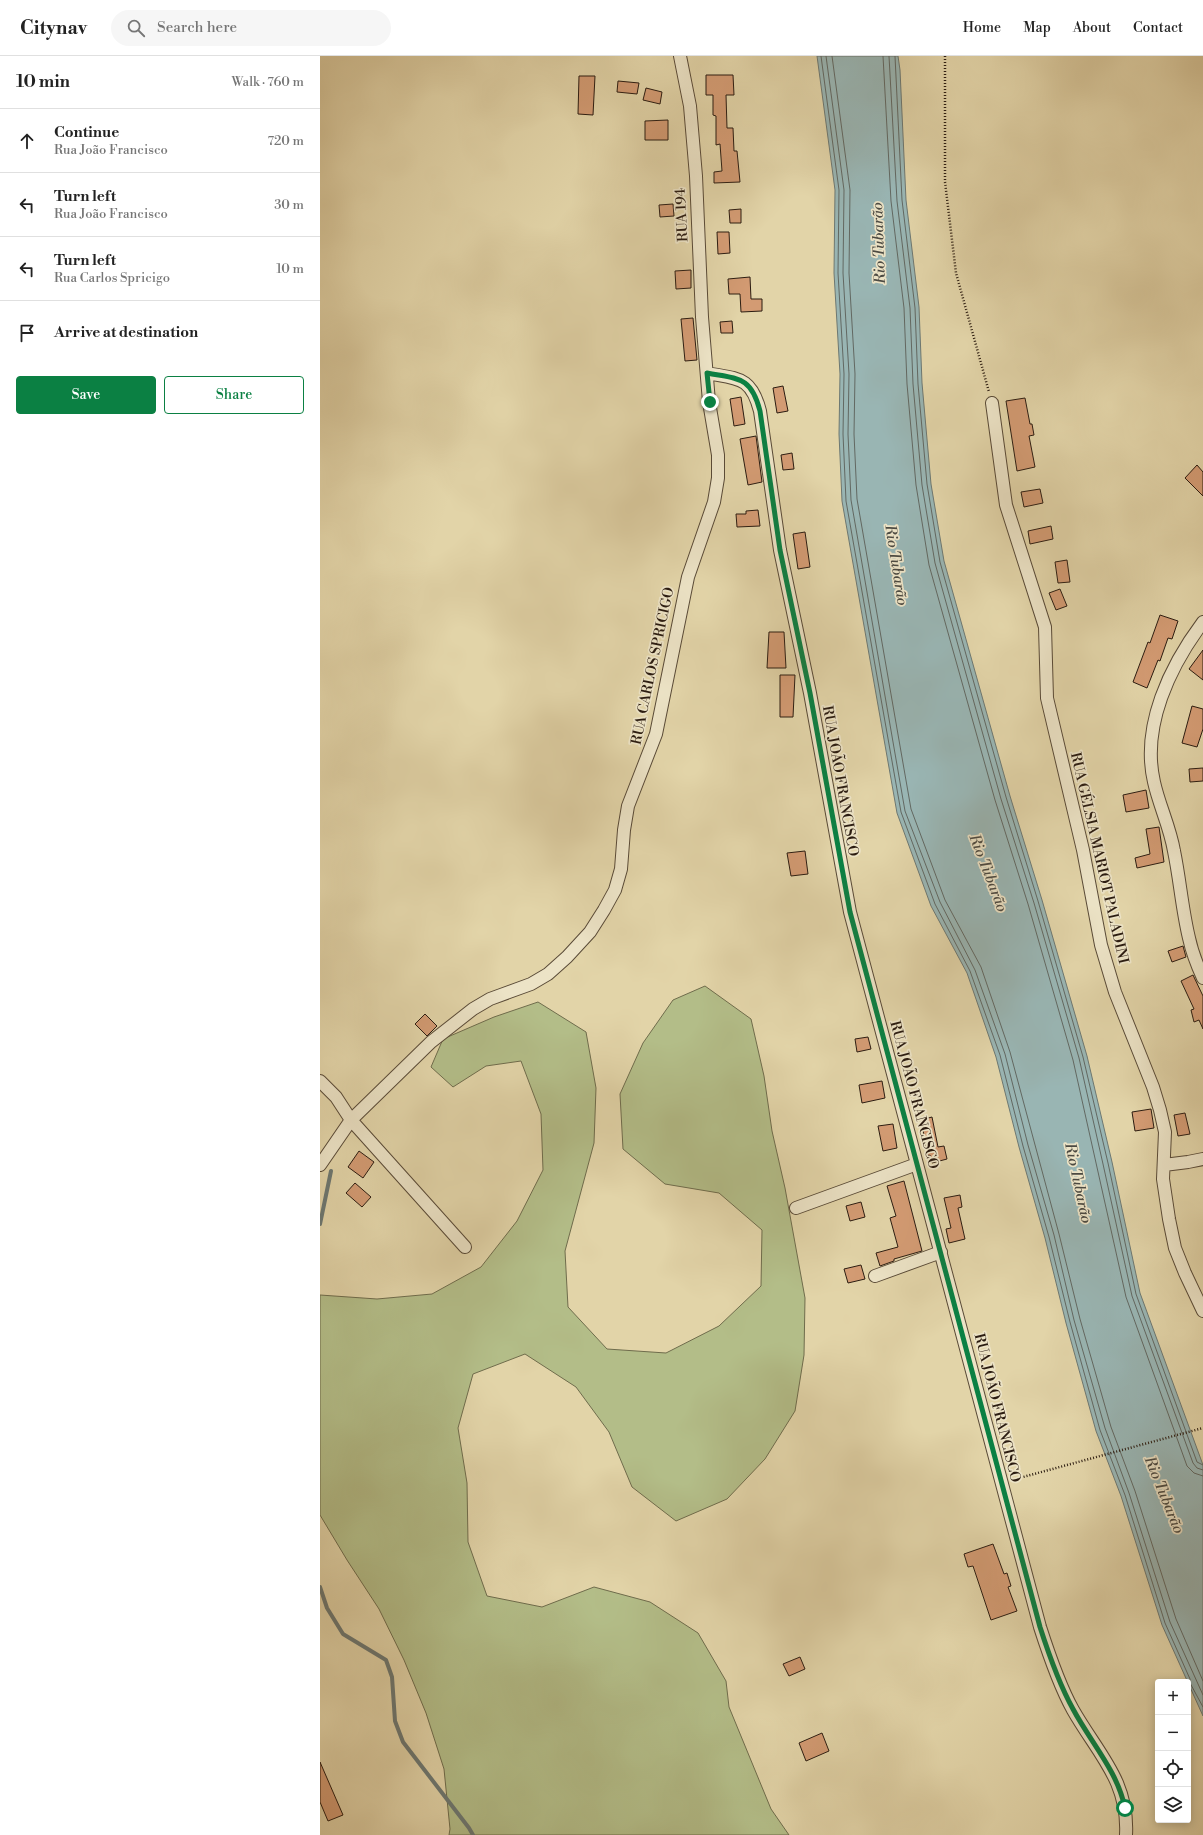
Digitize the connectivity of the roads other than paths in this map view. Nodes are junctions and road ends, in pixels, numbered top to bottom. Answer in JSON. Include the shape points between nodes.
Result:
{"nodes":[{"id":1,"x":680,"y":56,"type":"edge"},
{"id":2,"x":707,"y":373,"type":"junction"},
{"id":3,"x":992,"y":403,"type":"road end"},
{"id":4,"x":1203,"y":622,"type":"edge"},
{"id":5,"x":1203,"y":978,"type":"edge"},
{"id":6,"x":320,"y":1081,"type":"edge"},
{"id":7,"x":351,"y":1120,"type":"junction"},
{"id":8,"x":1203,"y":1159,"type":"edge"},
{"id":9,"x":917,"y":1164,"type":"junction"},
{"id":10,"x":320,"y":1165,"type":"edge"},
{"id":11,"x":1164,"y":1165,"type":"junction"},
{"id":12,"x":796,"y":1208,"type":"dead end"},
{"id":13,"x":465,"y":1247,"type":"dead end"},
{"id":14,"x":941,"y":1252,"type":"junction"},
{"id":15,"x":875,"y":1276,"type":"dead end"},
{"id":16,"x":1203,"y":1311,"type":"edge"},
{"id":17,"x":1126,"y":1835,"type":"edge"}],
"edges":[{"from":1,"to":2,"type":"street","name":"RUA 194","via":[[690,106]]},
{"from":2,"to":7,"type":"street","name":"RUA CARLOS SPRICIGO","via":[[718,455],[714,502],[688,577],[656,734],[628,806],[616,890],[590,932],[548,974],[490,1000],[455,1022]]},
{"from":2,"to":9,"type":"street","name":"RUA JOÃO FRANCISCO","via":[[740,380],[749,385],[756,396],[760,411],[780,550],[810,693],[842,878]]},
{"from":3,"to":11,"type":"street","name":"RUA GÉLSIA MARIOT PALADINI","via":[[1006,505],[1045,627],[1047,698],[1084,850],[1101,945],[1115,992],[1160,1110],[1165,1132]]},
{"from":4,"to":5,"type":"street","via":[[1186,648],[1161,700],[1153,723],[1150,751],[1154,783],[1172,842],[1188,938]]},
{"from":6,"to":7,"type":"street","via":[[336,1097]]},
{"from":7,"to":10,"type":"street","name":"RUA CARLOS SPRICIGO"},
{"from":7,"to":13,"type":"street"},
{"from":8,"to":11,"type":"street"},
{"from":9,"to":12,"type":"street"},
{"from":9,"to":14,"type":"street","name":"RUA JOÃO FRANCISCO"},
{"from":11,"to":16,"type":"street","name":"RUA GÉLSIA MARIOT PALADINI","via":[[1164,1195],[1175,1248]]},
{"from":14,"to":15,"type":"street"},
{"from":14,"to":17,"type":"street","name":"RUA JOÃO FRANCISCO","via":[[1001,1483],[1048,1650],[1074,1710],[1116,1778],[1125,1808]]}]}
